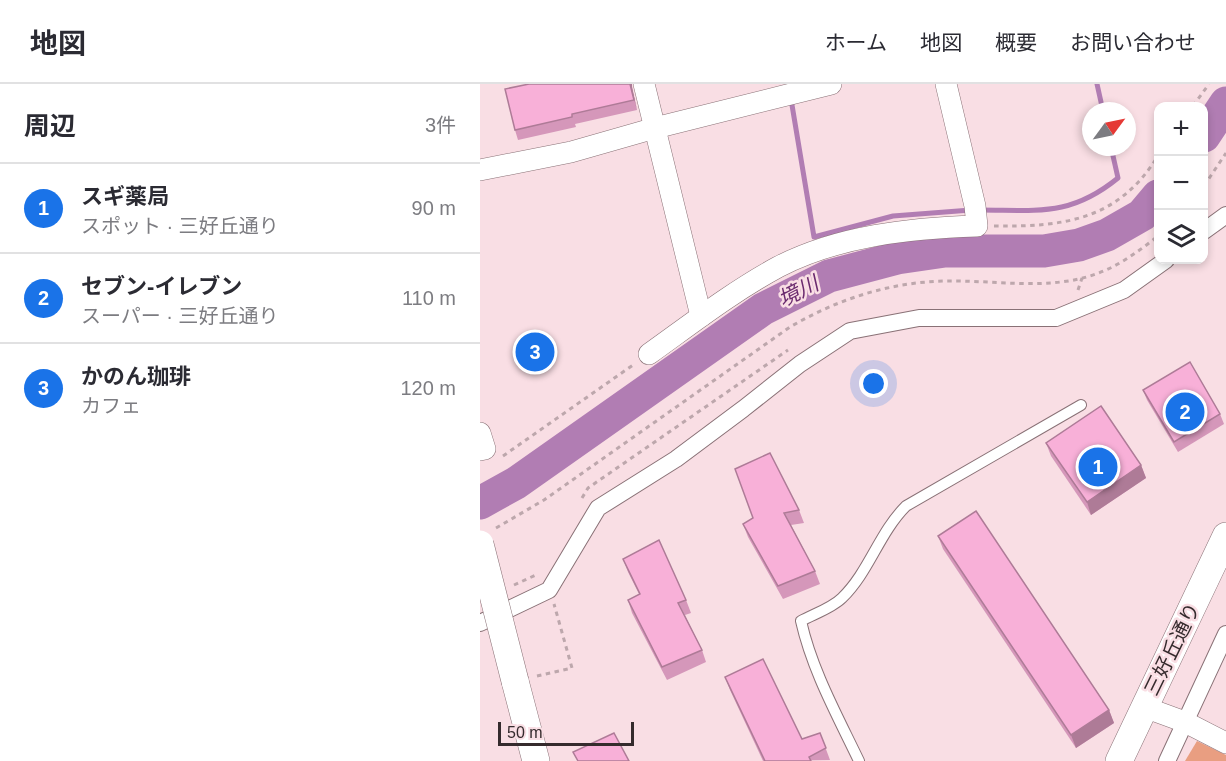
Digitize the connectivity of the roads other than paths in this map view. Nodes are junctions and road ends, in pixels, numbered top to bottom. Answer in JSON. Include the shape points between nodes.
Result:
{"nodes":[{"id":1,"x":644,"y":84,"type":"edge"},
{"id":2,"x":831,"y":84,"type":"edge"},
{"id":3,"x":946,"y":84,"type":"edge"},
{"id":4,"x":655,"y":128,"type":"junction"},
{"id":5,"x":480,"y":170,"type":"edge"},
{"id":6,"x":1226,"y":215,"type":"edge"},
{"id":7,"x":1208,"y":228,"type":"edge"},
{"id":8,"x":1161,"y":264,"type":"edge"},
{"id":9,"x":701,"y":316,"type":"junction"},
{"id":10,"x":649,"y":354,"type":"road end"},
{"id":11,"x":1081,"y":405,"type":"dead end"},
{"id":12,"x":480,"y":432,"type":"edge"},
{"id":13,"x":489,"y":455,"type":"edge"},
{"id":14,"x":1226,"y":536,"type":"edge"},
{"id":15,"x":480,"y":544,"type":"edge"},
{"id":16,"x":480,"y":623,"type":"edge"},
{"id":17,"x":1226,"y":634,"type":"edge"},
{"id":18,"x":1144,"y":707,"type":"junction"},
{"id":19,"x":1226,"y":743,"type":"edge"},
{"id":20,"x":536,"y":761,"type":"edge"},
{"id":21,"x":859,"y":761,"type":"edge"},
{"id":22,"x":1119,"y":761,"type":"edge"},
{"id":23,"x":1167,"y":761,"type":"edge"}],
"edges":[{"from":1,"to":4,"type":"street"},
{"from":2,"to":4,"type":"street"},
{"from":3,"to":9,"type":"street","via":[[977,226],[903,231],[833,246],[779,267]]},
{"from":4,"to":5,"type":"street","via":[[571,152]]},
{"from":4,"to":9,"type":"street"},
{"from":6,"to":7,"type":"street"},
{"from":8,"to":16,"type":"street","via":[[1125,290],[1056,318],[919,318],[850,331],[800,364],[676,459],[598,507],[549,590]]},
{"from":9,"to":10,"type":"street"},
{"from":11,"to":21,"type":"lane","via":[[906,506],[841,599],[801,621],[818,675]]},
{"from":12,"to":13,"type":"street"},
{"from":14,"to":18,"type":"street","name":"三好丘通り"},
{"from":15,"to":20,"type":"street","bridge":true},
{"from":17,"to":23,"type":"street"},
{"from":18,"to":19,"type":"street"},
{"from":18,"to":22,"type":"street","name":"三好丘通り"}]}
